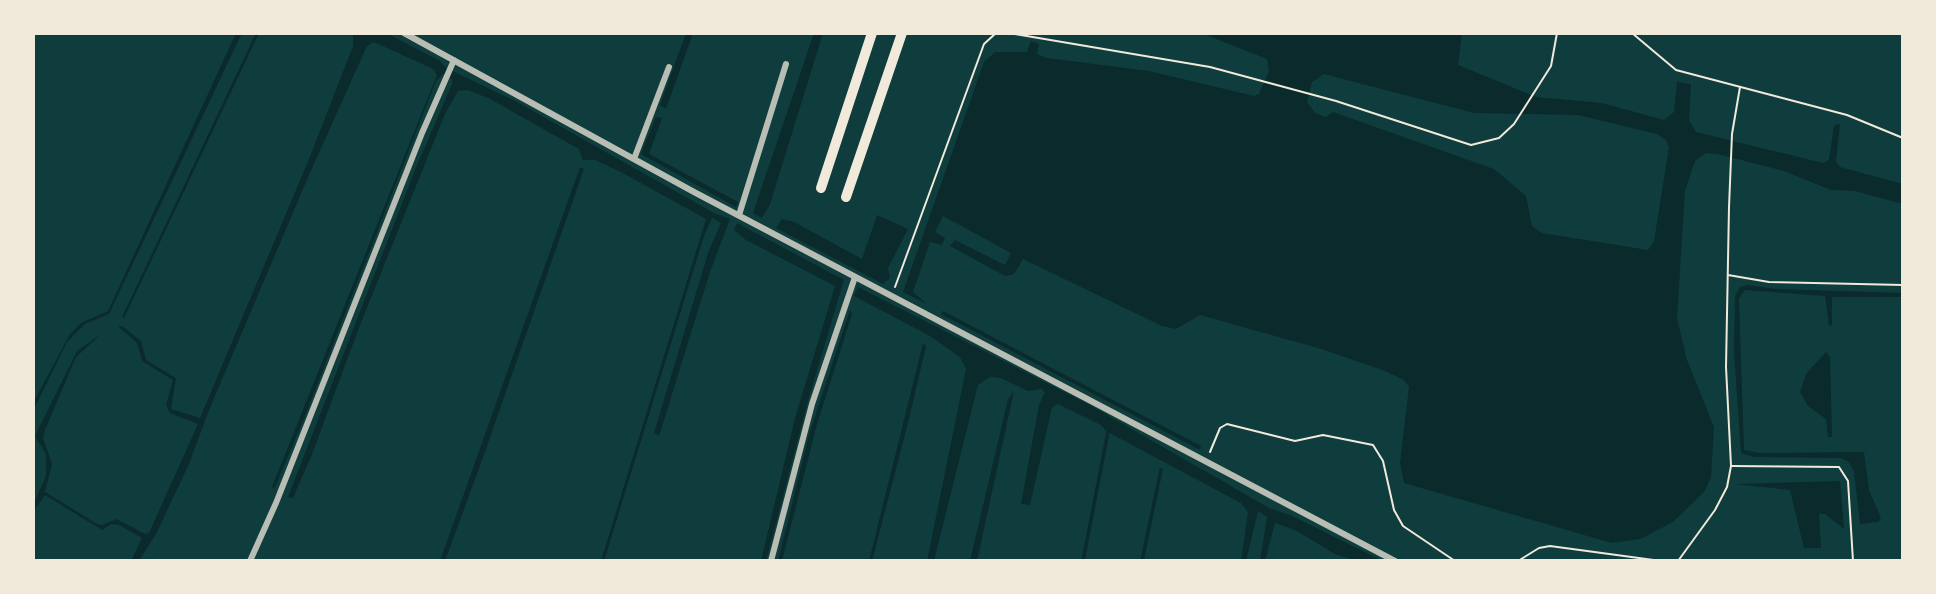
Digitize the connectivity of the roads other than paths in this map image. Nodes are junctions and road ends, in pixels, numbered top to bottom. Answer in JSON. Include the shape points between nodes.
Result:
{"nodes":[{"id":1,"x":404,"y":33,"type":"edge"},
{"id":2,"x":873,"y":33,"type":"edge"},
{"id":3,"x":902,"y":33,"type":"edge"},
{"id":4,"x":454,"y":60,"type":"junction"},
{"id":5,"x":786,"y":64,"type":"dead end"},
{"id":6,"x":669,"y":67,"type":"dead end"},
{"id":7,"x":634,"y":159,"type":"junction"},
{"id":8,"x":821,"y":188,"type":"dead end"},
{"id":9,"x":846,"y":197,"type":"dead end"},
{"id":10,"x":739,"y":215,"type":"junction"},
{"id":11,"x":855,"y":276,"type":"junction"},
{"id":12,"x":250,"y":561,"type":"edge"},
{"id":13,"x":771,"y":561,"type":"edge"},
{"id":14,"x":1395,"y":561,"type":"edge"}],
"edges":[{"from":1,"to":4,"type":"street"},
{"from":2,"to":8,"type":"highway"},
{"from":3,"to":9,"type":"highway"},
{"from":4,"to":7,"type":"street"},
{"from":4,"to":12,"type":"street"},
{"from":5,"to":10,"type":"street"},
{"from":6,"to":7,"type":"street"},
{"from":7,"to":10,"type":"street"},
{"from":10,"to":11,"type":"street"},
{"from":11,"to":13,"type":"street","via":[[813,404]]},
{"from":11,"to":14,"type":"street"}]}
